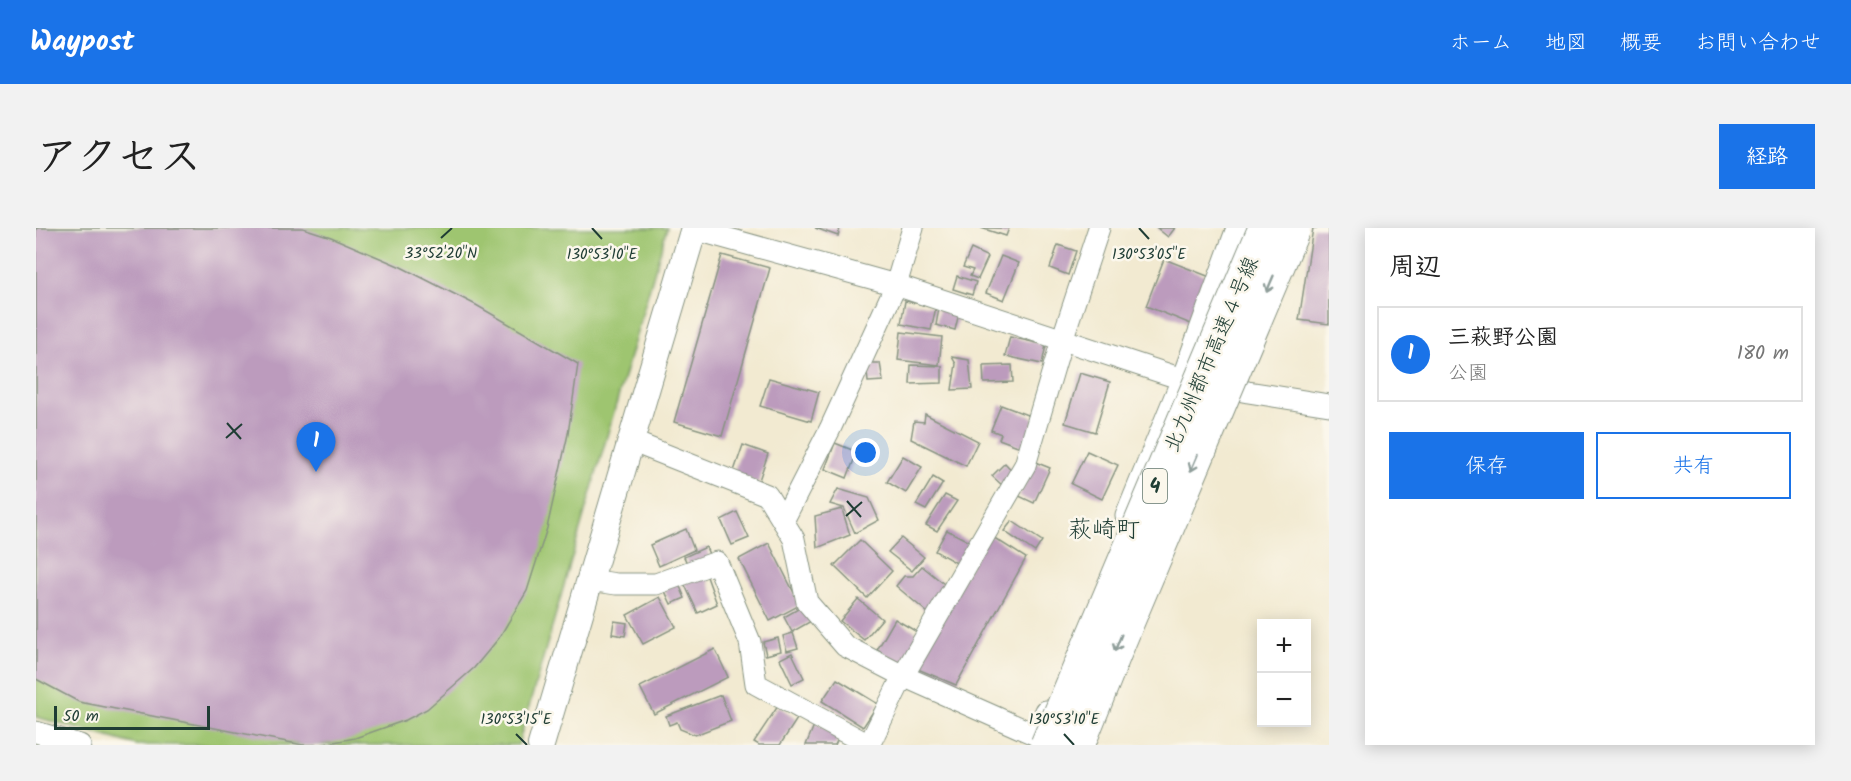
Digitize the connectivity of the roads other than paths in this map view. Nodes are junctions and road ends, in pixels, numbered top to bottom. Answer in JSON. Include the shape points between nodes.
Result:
{"nodes":[{"id":1,"x":913,"y":228,"type":"edge"},
{"id":2,"x":1099,"y":228,"type":"edge"},
{"id":3,"x":1237,"y":228,"type":"edge"},
{"id":4,"x":694,"y":229,"type":"edge"},
{"id":5,"x":1279,"y":229,"type":"edge"},
{"id":6,"x":896,"y":285,"type":"junction"},
{"id":7,"x":1062,"y":340,"type":"junction"},
{"id":8,"x":1182,"y":379,"type":"junction"},
{"id":9,"x":1329,"y":405,"type":"edge"},
{"id":10,"x":631,"y":441,"type":"junction"},
{"id":11,"x":783,"y":521,"type":"junction"},
{"id":12,"x":590,"y":580,"type":"junction"},
{"id":13,"x":903,"y":676,"type":"junction"},
{"id":14,"x":36,"y":732,"type":"edge"},
{"id":15,"x":1039,"y":742,"type":"edge"},
{"id":16,"x":80,"y":745,"type":"edge"},
{"id":17,"x":541,"y":745,"type":"edge"},
{"id":18,"x":869,"y":745,"type":"edge"},
{"id":19,"x":1078,"y":745,"type":"edge"}],
"edges":[{"from":1,"to":6,"type":"street"},
{"from":2,"to":7,"type":"street"},
{"from":3,"to":8,"type":"street"},
{"from":4,"to":6,"type":"street"},
{"from":4,"to":10,"type":"street"},
{"from":5,"to":15,"type":"highway","name":"北九州都市高速４号線","number":"4","bridge":true},
{"from":5,"to":19,"type":"highway","name":"北九州都市高速４号線","number":"4","one_way":true,"bridge":true},
{"from":6,"to":7,"type":"street"},
{"from":6,"to":11,"type":"street"},
{"from":7,"to":8,"type":"street"},
{"from":7,"to":13,"type":"street","via":[[1025,465]]},
{"from":8,"to":9,"type":"street"},
{"from":8,"to":15,"type":"street"},
{"from":10,"to":11,"type":"street","via":[[767,495]]},
{"from":10,"to":12,"type":"street"},
{"from":11,"to":13,"type":"street","via":[[794,539],[807,602],[845,646]]},
{"from":12,"to":17,"type":"street"},
{"from":12,"to":18,"type":"street","via":[[656,584],[717,562],[750,642],[756,684]]},
{"from":13,"to":15,"type":"street"},
{"from":13,"to":18,"type":"street"},
{"from":14,"to":16,"type":"street"}]}
